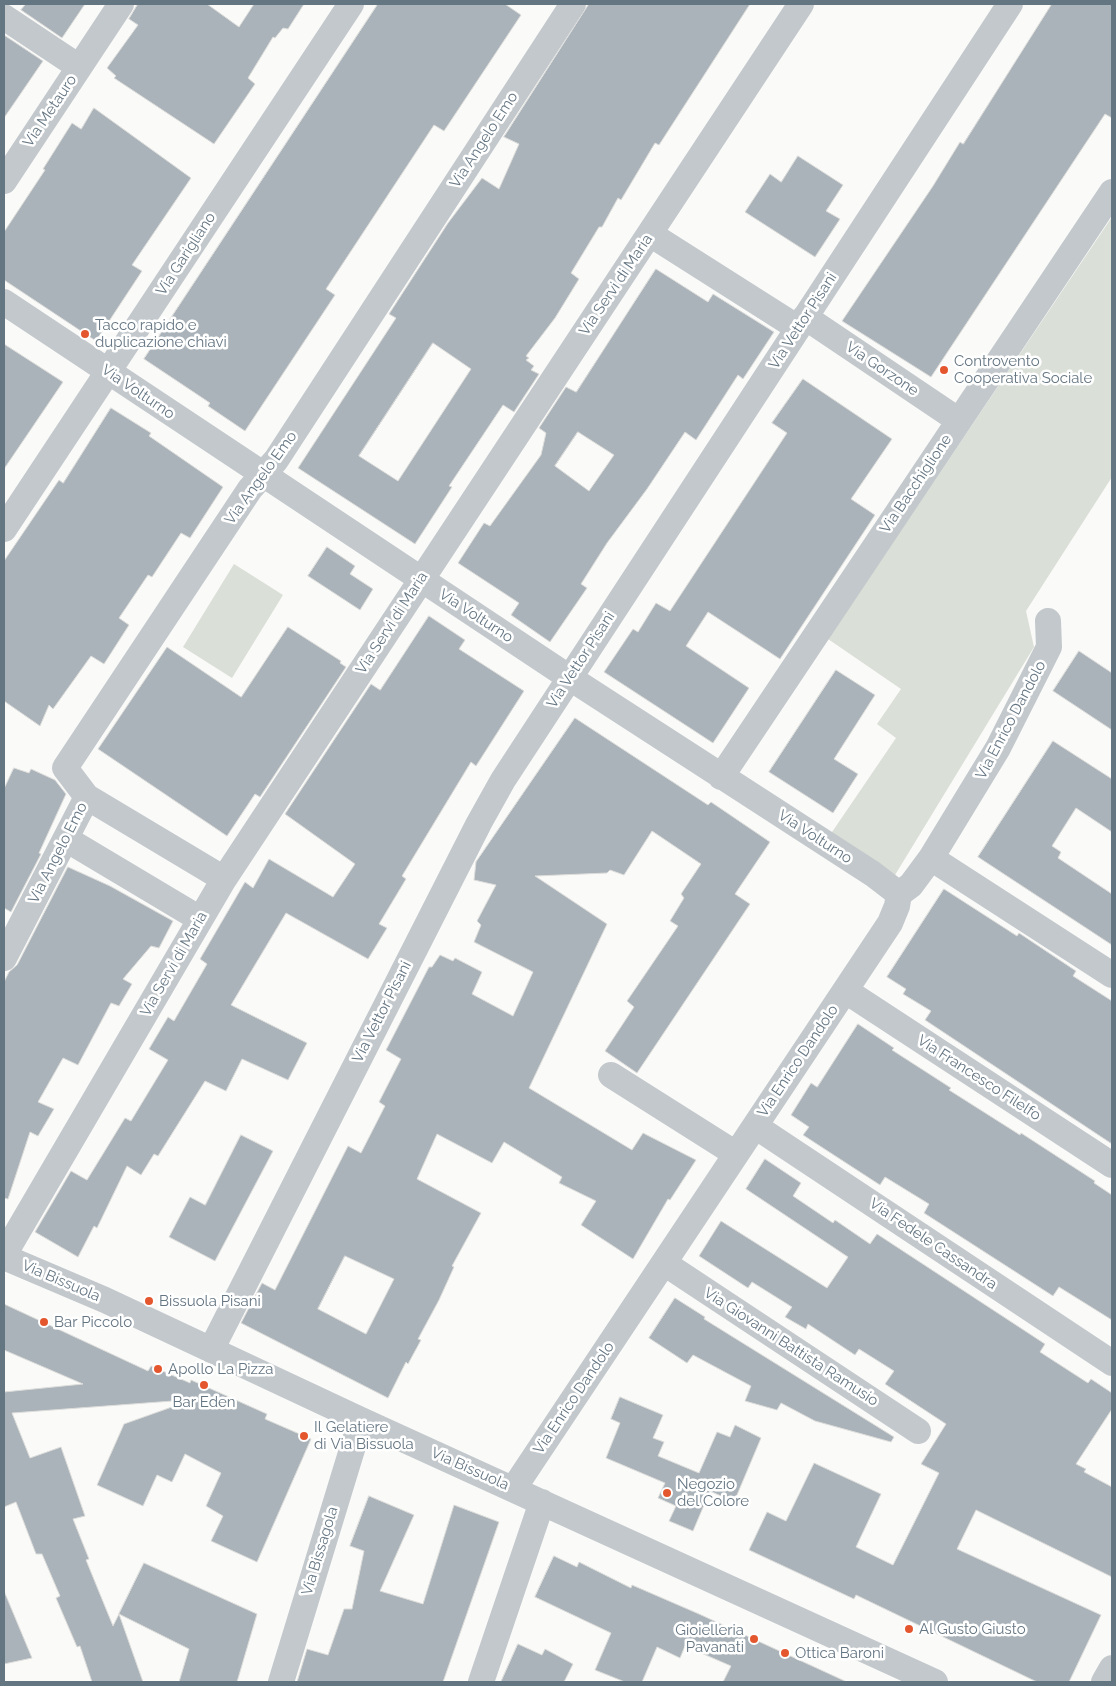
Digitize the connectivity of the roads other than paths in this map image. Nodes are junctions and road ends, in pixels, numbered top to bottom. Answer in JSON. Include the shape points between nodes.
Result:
{"nodes":[{"id":1,"x":121,"y":4,"type":"edge"},
{"id":2,"x":351,"y":4,"type":"edge"},
{"id":3,"x":573,"y":4,"type":"edge"},
{"id":4,"x":802,"y":4,"type":"edge"},
{"id":5,"x":1010,"y":4,"type":"edge"},
{"id":6,"x":4,"y":17,"type":"edge"},
{"id":7,"x":79,"y":67,"type":"junction"},
{"id":8,"x":4,"y":181,"type":"edge"},
{"id":9,"x":1112,"y":192,"type":"edge"},
{"id":10,"x":650,"y":234,"type":"junction"},
{"id":11,"x":4,"y":302,"type":"edge"},
{"id":12,"x":802,"y":323,"type":"junction"},
{"id":13,"x":108,"y":372,"type":"junction"},
{"id":14,"x":958,"y":420,"type":"junction"},
{"id":15,"x":262,"y":474,"type":"junction"},
{"id":16,"x":4,"y":528,"type":"edge"},
{"id":17,"x":420,"y":579,"type":"junction"},
{"id":18,"x":1048,"y":621,"type":"dead end"},
{"id":19,"x":570,"y":678,"type":"junction"},
{"id":20,"x":721,"y":777,"type":"junction"},
{"id":21,"x":86,"y":796,"type":"junction"},
{"id":22,"x":66,"y":839,"type":"junction"},
{"id":23,"x":931,"y":858,"type":"junction"},
{"id":24,"x":224,"y":879,"type":"junction"},
{"id":25,"x":899,"y":894,"type":"junction"},
{"id":26,"x":200,"y":919,"type":"junction"},
{"id":27,"x":4,"y":958,"type":"edge"},
{"id":28,"x":1112,"y":975,"type":"edge"},
{"id":29,"x":846,"y":991,"type":"junction"},
{"id":30,"x":611,"y":1075,"type":"dead end"},
{"id":31,"x":754,"y":1126,"type":"junction"},
{"id":32,"x":736,"y":1154,"type":"junction"},
{"id":33,"x":1112,"y":1165,"type":"edge"},
{"id":34,"x":4,"y":1256,"type":"edge"},
{"id":35,"x":664,"y":1263,"type":"junction"},
{"id":36,"x":211,"y":1350,"type":"junction"},
{"id":37,"x":1112,"y":1363,"type":"edge"},
{"id":38,"x":361,"y":1420,"type":"junction"},
{"id":39,"x":918,"y":1431,"type":"dead end"},
{"id":40,"x":514,"y":1488,"type":"junction"},
{"id":41,"x":542,"y":1502,"type":"junction"},
{"id":42,"x":1112,"y":1668,"type":"edge"},
{"id":43,"x":922,"y":1680,"type":"edge"},
{"id":44,"x":281,"y":1682,"type":"edge"},
{"id":45,"x":481,"y":1682,"type":"edge"},
{"id":46,"x":1104,"y":1682,"type":"edge"}],
"edges":[{"from":1,"to":7,"type":"street","name":"Via Metauro"},
{"from":2,"to":13,"type":"street","name":"Via Garigliano"},
{"from":3,"to":15,"type":"street","name":"Via Angelo Emo","via":[[276,460]]},
{"from":4,"to":10,"type":"street","name":"Via Servi di Maria"},
{"from":5,"to":12,"type":"street","name":"Via Vettor Pisani"},
{"from":6,"to":7,"type":"street","name":"Via Metauro"},
{"from":7,"to":8,"type":"street","name":"Via Metauro"},
{"from":9,"to":14,"type":"street","name":"Via Bacchiglione"},
{"from":10,"to":12,"type":"street","name":"Via Gorzone"},
{"from":10,"to":17,"type":"street","name":"Via Servi di Maria"},
{"from":11,"to":13,"type":"street","name":"Via Volturno"},
{"from":12,"to":14,"type":"street","name":"Via Gorzone"},
{"from":12,"to":19,"type":"street","name":"Via Vettor Pisani"},
{"from":13,"to":15,"type":"street","name":"Via Volturno"},
{"from":13,"to":16,"type":"street","name":"Via Garigliano"},
{"from":14,"to":20,"type":"street","name":"Via Bacchiglione"},
{"from":15,"to":17,"type":"street","name":"Via Volturno"},
{"from":15,"to":21,"type":"street","name":"Via Angelo Emo","via":[[65,768]]},
{"from":17,"to":19,"type":"street","name":"Via Volturno"},
{"from":17,"to":24,"type":"street","name":"Via Servi di Maria"},
{"from":18,"to":23,"type":"street","name":"Via Enrico Dandolo","via":[[1050,647],[998,748]]},
{"from":19,"to":20,"type":"street","name":"Via Volturno"},
{"from":19,"to":36,"type":"street","name":"Via Vettor Pisani","via":[[479,823]]},
{"from":20,"to":25,"type":"street","name":"Via Volturno"},
{"from":21,"to":22,"type":"street","name":"Via Angelo Emo"},
{"from":21,"to":24,"type":"street"},
{"from":22,"to":26,"type":"street"},
{"from":22,"to":27,"type":"street","name":"Via Angelo Emo"},
{"from":23,"to":25,"type":"street","name":"Via Enrico Dandolo","via":[[911,885]]},
{"from":23,"to":28,"type":"street"},
{"from":24,"to":26,"type":"street","name":"Via Servi di Maria"},
{"from":25,"to":29,"type":"street","name":"Via Enrico Dandolo","via":[[890,924]]},
{"from":26,"to":34,"type":"street","name":"Via Servi di Maria"},
{"from":29,"to":31,"type":"street","name":"Via Enrico Dandolo"},
{"from":29,"to":33,"type":"street","name":"Via Francesco Filelfo"},
{"from":30,"to":32,"type":"street"},
{"from":31,"to":32,"type":"street","name":"Via Enrico Dandolo"},
{"from":31,"to":37,"type":"street","name":"Via Fedele Cassandra"},
{"from":32,"to":35,"type":"street","name":"Via Enrico Dandolo"},
{"from":34,"to":36,"type":"street","name":"Via Bissuola"},
{"from":35,"to":39,"type":"street","name":"Via Giovanni Battista Ramusio"},
{"from":35,"to":40,"type":"street","name":"Via Enrico Dandolo"},
{"from":36,"to":38,"type":"street","name":"Via Bissuola"},
{"from":38,"to":40,"type":"street","name":"Via Bissuola"},
{"from":38,"to":44,"type":"street","name":"Via Bissagola"},
{"from":40,"to":41,"type":"street","name":"Via Bissuola"},
{"from":41,"to":43,"type":"street","name":"Via Bissuola"},
{"from":41,"to":45,"type":"street"},
{"from":42,"to":46,"type":"street"}]}
